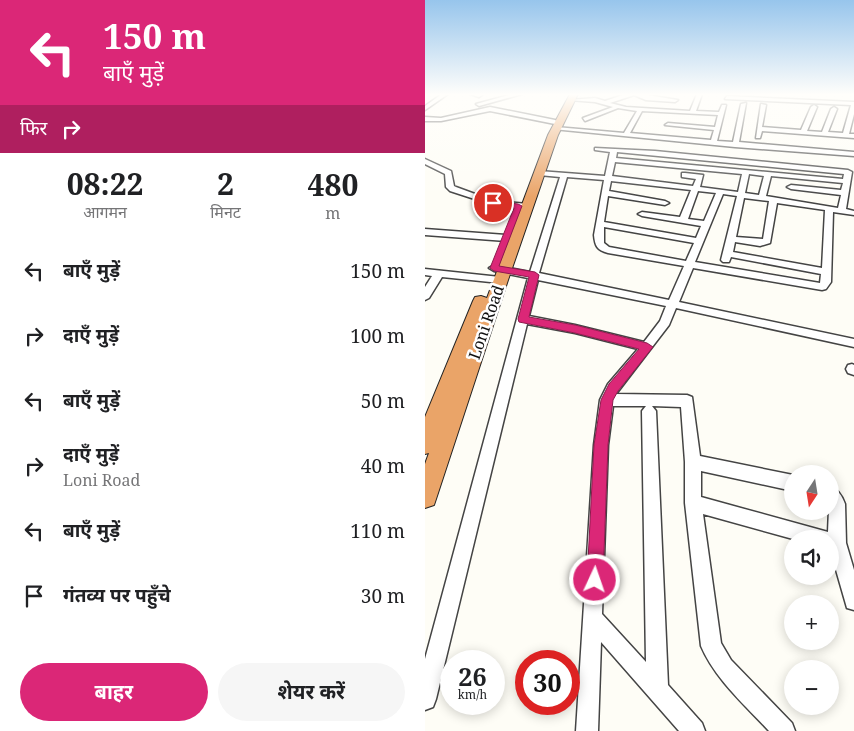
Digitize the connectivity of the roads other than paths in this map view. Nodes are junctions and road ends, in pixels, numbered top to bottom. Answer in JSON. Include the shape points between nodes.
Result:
{"nodes":[{"id":1,"x":553,"y":128,"type":"edge"},
{"id":2,"x":554,"y":128,"type":"edge"},
{"id":3,"x":575,"y":128,"type":"edge"},
{"id":4,"x":630,"y":128,"type":"edge"},
{"id":5,"x":667,"y":128,"type":"edge"},
{"id":6,"x":718,"y":128,"type":"edge"},
{"id":7,"x":739,"y":128,"type":"edge"},
{"id":8,"x":760,"y":128,"type":"edge"},
{"id":9,"x":805,"y":128,"type":"edge"},
{"id":10,"x":826,"y":128,"type":"edge"},
{"id":11,"x":847,"y":128,"type":"edge"},
{"id":12,"x":759,"y":133,"type":"junction"},
{"id":13,"x":803,"y":133,"type":"junction"},
{"id":14,"x":824,"y":134,"type":"junction"},
{"id":15,"x":626,"y":136,"type":"junction"},
{"id":16,"x":845,"y":136,"type":"junction"},
{"id":17,"x":854,"y":136,"type":"edge"},
{"id":18,"x":768,"y":138,"type":"dead end"},
{"id":19,"x":663,"y":139,"type":"junction"},
{"id":20,"x":796,"y":140,"type":"dead end"},
{"id":21,"x":805,"y":140,"type":"dead end"},
{"id":22,"x":623,"y":143,"type":"dead end"},
{"id":23,"x":713,"y":143,"type":"junction"},
{"id":24,"x":735,"y":145,"type":"junction"},
{"id":25,"x":776,"y":148,"type":"junction"},
{"id":26,"x":597,"y":149,"type":"dead end"},
{"id":27,"x":753,"y":149,"type":"junction"},
{"id":28,"x":793,"y":149,"type":"junction"},
{"id":29,"x":614,"y":150,"type":"junction"},
{"id":30,"x":814,"y":151,"type":"junction"},
{"id":31,"x":851,"y":154,"type":"edge"},
{"id":32,"x":612,"y":160,"type":"junction"},
{"id":33,"x":425,"y":161,"type":"edge"},
{"id":34,"x":751,"y":163,"type":"junction"},
{"id":35,"x":776,"y":165,"type":"junction"},
{"id":36,"x":796,"y":167,"type":"junction"},
{"id":37,"x":817,"y":168,"type":"junction"},
{"id":38,"x":746,"y":172,"type":"junction"},
{"id":39,"x":848,"y":172,"type":"junction"},
{"id":40,"x":539,"y":174,"type":"junction"},
{"id":41,"x":630,"y":174,"type":"junction"},
{"id":42,"x":768,"y":174,"type":"junction"},
{"id":43,"x":565,"y":175,"type":"junction"},
{"id":44,"x":793,"y":176,"type":"junction"},
{"id":45,"x":609,"y":177,"type":"junction"},
{"id":46,"x":846,"y":181,"type":"junction"},
{"id":47,"x":674,"y":185,"type":"junction"},
{"id":48,"x":791,"y":187,"type":"junction"},
{"id":49,"x":696,"y":188,"type":"junction"},
{"id":50,"x":720,"y":192,"type":"junction"},
{"id":51,"x":845,"y":193,"type":"junction"},
{"id":52,"x":605,"y":194,"type":"junction"},
{"id":53,"x":740,"y":195,"type":"junction"},
{"id":54,"x":762,"y":198,"type":"junction"},
{"id":55,"x":773,"y":200,"type":"junction"},
{"id":56,"x":665,"y":203,"type":"junction"},
{"id":57,"x":789,"y":203,"type":"junction"},
{"id":58,"x":523,"y":206,"type":"junction"},
{"id":59,"x":829,"y":209,"type":"junction"},
{"id":60,"x":842,"y":211,"type":"junction"},
{"id":61,"x":854,"y":213,"type":"edge"},
{"id":62,"x":642,"y":214,"type":"dead end"},
{"id":63,"x":659,"y":216,"type":"junction"},
{"id":64,"x":683,"y":221,"type":"junction"},
{"id":65,"x":601,"y":224,"type":"junction"},
{"id":66,"x":707,"y":224,"type":"junction"},
{"id":67,"x":425,"y":232,"type":"edge"},
{"id":68,"x":506,"y":238,"type":"junction"},
{"id":69,"x":730,"y":239,"type":"junction"},
{"id":70,"x":699,"y":241,"type":"junction"},
{"id":71,"x":728,"y":254,"type":"junction"},
{"id":72,"x":690,"y":263,"type":"junction"},
{"id":73,"x":724,"y":269,"type":"junction"},
{"id":74,"x":425,"y":272,"type":"edge"},
{"id":75,"x":827,"y":272,"type":"junction"},
{"id":76,"x":439,"y":273,"type":"junction"},
{"id":77,"x":497,"y":274,"type":"junction"},
{"id":78,"x":535,"y":275,"type":"junction"},
{"id":79,"x":425,"y":296,"type":"edge"},
{"id":80,"x":674,"y":304,"type":"junction"},
{"id":81,"x":523,"y":319,"type":"junction"},
{"id":82,"x":854,"y":343,"type":"edge"},
{"id":83,"x":647,"y":347,"type":"junction"},
{"id":84,"x":607,"y":400,"type":"junction"},
{"id":85,"x":649,"y":411,"type":"dead end"},
{"id":86,"x":425,"y":444,"type":"edge"},
{"id":87,"x":693,"y":462,"type":"junction"},
{"id":88,"x":784,"y":481,"type":"edge"},
{"id":89,"x":425,"y":496,"type":"edge"},
{"id":90,"x":693,"y":503,"type":"junction"},
{"id":91,"x":791,"y":530,"type":"edge"},
{"id":92,"x":839,"y":562,"type":"edge"},
{"id":93,"x":854,"y":601,"type":"edge"},
{"id":94,"x":593,"y":618,"type":"junction"},
{"id":95,"x":657,"y":687,"type":"junction"},
{"id":96,"x":425,"y":699,"type":"edge"},
{"id":97,"x":588,"y":731,"type":"edge"},
{"id":98,"x":694,"y":731,"type":"edge"},
{"id":99,"x":784,"y":731,"type":"edge"}],
"edges":[{"from":1,"to":58,"type":"highway","name":"Loni Road","via":[[531,172]]},
{"from":2,"to":40,"type":"highway","name":"Loni Road"},
{"from":3,"to":15,"type":"street"},
{"from":4,"to":15,"type":"street"},
{"from":5,"to":19,"type":"street"},
{"from":6,"to":23,"type":"street"},
{"from":7,"to":24,"type":"street"},
{"from":8,"to":12,"type":"street"},
{"from":9,"to":13,"type":"street"},
{"from":10,"to":14,"type":"street"},
{"from":11,"to":16,"type":"street"},
{"from":12,"to":13,"type":"street"},
{"from":12,"to":18,"type":"street"},
{"from":12,"to":27,"type":"street"},
{"from":13,"to":14,"type":"street"},
{"from":14,"to":16,"type":"street"},
{"from":15,"to":19,"type":"street"},
{"from":16,"to":17,"type":"street"},
{"from":19,"to":23,"type":"street"},
{"from":20,"to":21,"type":"street"},
{"from":22,"to":27,"type":"street"},
{"from":23,"to":24,"type":"street"},
{"from":24,"to":27,"type":"street"},
{"from":25,"to":27,"type":"street"},
{"from":25,"to":28,"type":"street"},
{"from":25,"to":35,"type":"street"},
{"from":26,"to":29,"type":"street"},
{"from":27,"to":34,"type":"street"},
{"from":28,"to":30,"type":"street"},
{"from":28,"to":36,"type":"street"},
{"from":29,"to":32,"type":"street"},
{"from":29,"to":34,"type":"street"},
{"from":30,"to":31,"type":"street"},
{"from":30,"to":37,"type":"street"},
{"from":31,"to":39,"type":"street"},
{"from":32,"to":38,"type":"street"},
{"from":32,"to":45,"type":"street"},
{"from":33,"to":58,"type":"street","via":[[448,173],[453,189],[493,203]]},
{"from":34,"to":35,"type":"street"},
{"from":35,"to":36,"type":"street"},
{"from":36,"to":37,"type":"street"},
{"from":37,"to":39,"type":"street"},
{"from":38,"to":42,"type":"street"},
{"from":38,"to":53,"type":"street"},
{"from":39,"to":46,"type":"street"},
{"from":40,"to":43,"type":"street"},
{"from":40,"to":58,"type":"highway","name":"Loni Road"},
{"from":41,"to":45,"type":"street"},
{"from":41,"to":47,"type":"street"},
{"from":41,"to":49,"type":"street","via":[[700,177]]},
{"from":42,"to":44,"type":"street"},
{"from":42,"to":54,"type":"street"},
{"from":43,"to":45,"type":"street"},
{"from":43,"to":78,"type":"street"},
{"from":44,"to":46,"type":"street"},
{"from":44,"to":48,"type":"street"},
{"from":45,"to":52,"type":"street"},
{"from":46,"to":51,"type":"street"},
{"from":47,"to":49,"type":"street"},
{"from":47,"to":56,"type":"street"},
{"from":48,"to":51,"type":"street"},
{"from":48,"to":57,"type":"street"},
{"from":49,"to":50,"type":"street"},
{"from":49,"to":64,"type":"street"},
{"from":50,"to":53,"type":"street"},
{"from":50,"to":66,"type":"street"},
{"from":51,"to":60,"type":"street"},
{"from":52,"to":56,"type":"street"},
{"from":52,"to":65,"type":"street"},
{"from":53,"to":54,"type":"street"},
{"from":53,"to":69,"type":"street"},
{"from":54,"to":55,"type":"street"},
{"from":55,"to":57,"type":"street"},
{"from":55,"to":69,"type":"street","via":[[767,241]]},
{"from":56,"to":63,"type":"street"},
{"from":57,"to":59,"type":"street"},
{"from":58,"to":68,"type":"highway","name":"Loni Road"},
{"from":58,"to":77,"type":"highway","name":"Loni Road"},
{"from":59,"to":60,"type":"street"},
{"from":59,"to":75,"type":"street"},
{"from":60,"to":61,"type":"street"},
{"from":62,"to":63,"type":"street"},
{"from":63,"to":64,"type":"street"},
{"from":64,"to":66,"type":"street"},
{"from":65,"to":70,"type":"street"},
{"from":65,"to":72,"type":"street","via":[[599,243],[603,248]]},
{"from":66,"to":70,"type":"street"},
{"from":67,"to":68,"type":"street"},
{"from":68,"to":77,"type":"highway","name":"Loni Road"},
{"from":69,"to":71,"type":"street"},
{"from":70,"to":72,"type":"street"},
{"from":71,"to":73,"type":"street"},
{"from":71,"to":75,"type":"street"},
{"from":72,"to":73,"type":"street"},
{"from":72,"to":80,"type":"street"},
{"from":73,"to":75,"type":"street","via":[[817,287],[825,285]]},
{"from":74,"to":76,"type":"street"},
{"from":76,"to":77,"type":"street"},
{"from":76,"to":79,"type":"street"},
{"from":77,"to":78,"type":"street"},
{"from":77,"to":86,"type":"highway","name":"Loni Road"},
{"from":77,"to":89,"type":"highway","name":"Loni Road","via":[[493,304]]},
{"from":78,"to":80,"type":"street"},
{"from":78,"to":81,"type":"street"},
{"from":80,"to":82,"type":"street"},
{"from":80,"to":83,"type":"street"},
{"from":81,"to":83,"type":"street"},
{"from":81,"to":96,"type":"street"},
{"from":83,"to":84,"type":"street"},
{"from":84,"to":87,"type":"street","via":[[687,401]]},
{"from":84,"to":94,"type":"street","via":[[601,445]]},
{"from":85,"to":95,"type":"street"},
{"from":87,"to":88,"type":"street"},
{"from":87,"to":90,"type":"street"},
{"from":90,"to":91,"type":"street"},
{"from":90,"to":99,"type":"street","via":[[711,646],[724,667]]},
{"from":92,"to":93,"type":"street"},
{"from":94,"to":95,"type":"street"},
{"from":94,"to":97,"type":"street"},
{"from":95,"to":98,"type":"street"}]}
